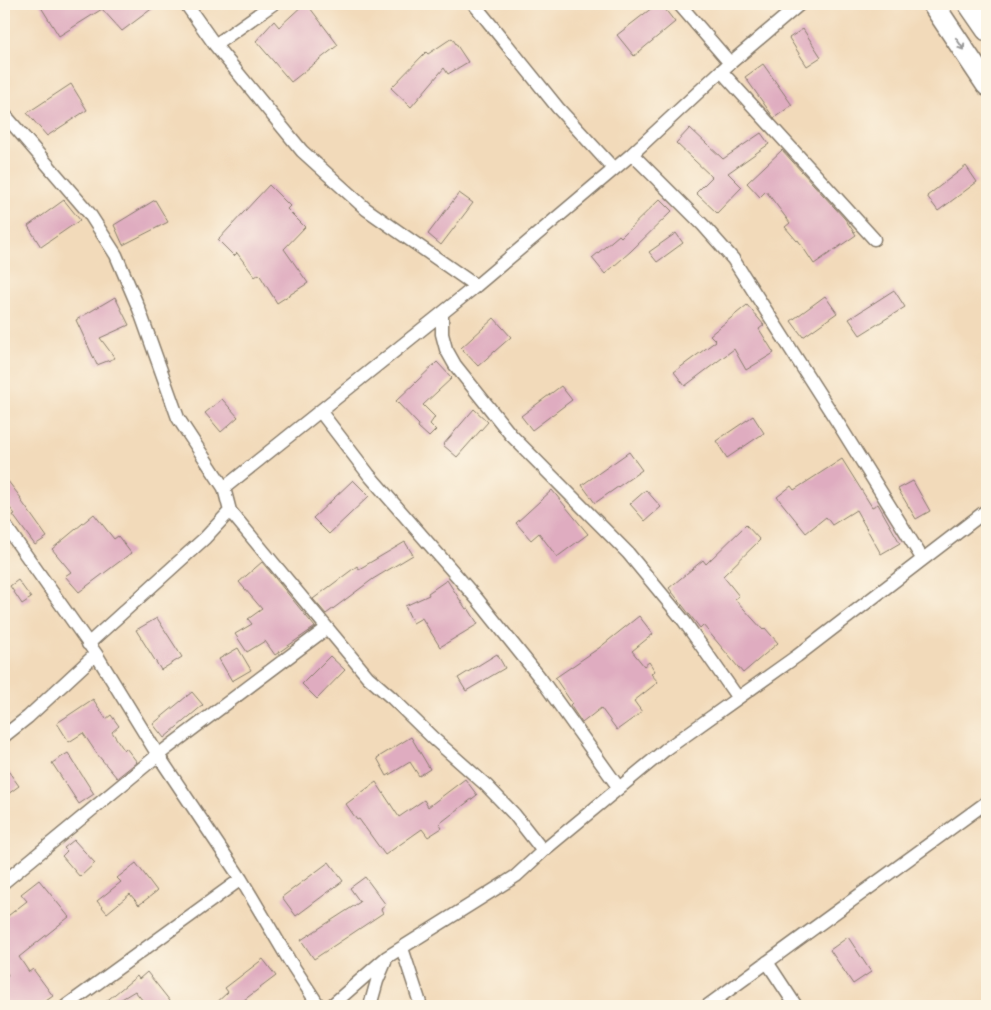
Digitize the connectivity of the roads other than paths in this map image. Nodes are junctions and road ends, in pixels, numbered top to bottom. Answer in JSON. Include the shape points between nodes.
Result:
{"nodes":[{"id":1,"x":186,"y":4,"type":"edge"},
{"id":2,"x":273,"y":4,"type":"edge"},
{"id":3,"x":474,"y":4,"type":"edge"},
{"id":4,"x":679,"y":4,"type":"edge"},
{"id":5,"x":800,"y":4,"type":"edge"},
{"id":6,"x":933,"y":4,"type":"edge"},
{"id":7,"x":969,"y":4,"type":"edge"},
{"id":8,"x":987,"y":30,"type":"edge"},
{"id":9,"x":215,"y":45,"type":"junction"},
{"id":10,"x":726,"y":67,"type":"junction"},
{"id":11,"x":987,"y":85,"type":"edge"},
{"id":12,"x":4,"y":114,"type":"edge"},
{"id":13,"x":632,"y":154,"type":"junction"},
{"id":14,"x":614,"y":169,"type":"junction"},
{"id":15,"x":874,"y":239,"type":"dead end"},
{"id":16,"x":476,"y":286,"type":"junction"},
{"id":17,"x":442,"y":314,"type":"junction"},
{"id":18,"x":320,"y":411,"type":"junction"},
{"id":19,"x":224,"y":488,"type":"junction"},
{"id":20,"x":987,"y":510,"type":"edge"},
{"id":21,"x":230,"y":511,"type":"junction"},
{"id":22,"x":4,"y":524,"type":"edge"},
{"id":23,"x":922,"y":558,"type":"junction"},
{"id":24,"x":327,"y":628,"type":"junction"},
{"id":25,"x":92,"y":649,"type":"junction"},
{"id":26,"x":738,"y":698,"type":"junction"},
{"id":27,"x":4,"y":736,"type":"edge"},
{"id":28,"x":158,"y":755,"type":"junction"},
{"id":29,"x":619,"y":788,"type":"junction"},
{"id":30,"x":987,"y":802,"type":"edge"},
{"id":31,"x":543,"y":851,"type":"junction"},
{"id":32,"x":241,"y":879,"type":"junction"},
{"id":33,"x":4,"y":882,"type":"edge"},
{"id":34,"x":402,"y":948,"type":"junction"},
{"id":35,"x":387,"y":957,"type":"junction"},
{"id":36,"x":768,"y":962,"type":"junction"},
{"id":37,"x":66,"y":1006,"type":"edge"},
{"id":38,"x":319,"y":1006,"type":"edge"},
{"id":39,"x":331,"y":1006,"type":"edge"},
{"id":40,"x":370,"y":1006,"type":"edge"},
{"id":41,"x":422,"y":1006,"type":"edge"},
{"id":42,"x":707,"y":1006,"type":"edge"},
{"id":43,"x":796,"y":1006,"type":"edge"}],
"edges":[{"from":1,"to":9,"type":"street"},
{"from":2,"to":9,"type":"street"},
{"from":3,"to":14,"type":"street","via":[[558,108]]},
{"from":4,"to":10,"type":"street"},
{"from":5,"to":10,"type":"street"},
{"from":6,"to":11,"type":"highway","one_way":true},
{"from":7,"to":8,"type":"highway"},
{"from":9,"to":16,"type":"street","via":[[302,150],[366,209]]},
{"from":10,"to":13,"type":"street"},
{"from":10,"to":15,"type":"street"},
{"from":12,"to":19,"type":"street","via":[[89,214],[116,256],[139,309],[178,418]]},
{"from":13,"to":14,"type":"street"},
{"from":13,"to":23,"type":"street","via":[[733,259]]},
{"from":14,"to":16,"type":"street"},
{"from":16,"to":17,"type":"street"},
{"from":17,"to":18,"type":"street"},
{"from":17,"to":26,"type":"street","via":[[442,334],[455,365],[511,435],[628,553],[684,620]]},
{"from":18,"to":19,"type":"street"},
{"from":18,"to":29,"type":"street","via":[[369,475],[495,621]]},
{"from":19,"to":21,"type":"street"},
{"from":20,"to":23,"type":"street"},
{"from":21,"to":24,"type":"street"},
{"from":21,"to":25,"type":"street"},
{"from":22,"to":25,"type":"street"},
{"from":23,"to":26,"type":"street"},
{"from":24,"to":28,"type":"street"},
{"from":24,"to":31,"type":"street","via":[[368,677],[486,784]]},
{"from":25,"to":27,"type":"street","via":[[28,717]]},
{"from":25,"to":28,"type":"street"},
{"from":26,"to":29,"type":"street","via":[[665,750]]},
{"from":28,"to":32,"type":"street"},
{"from":28,"to":33,"type":"street"},
{"from":29,"to":31,"type":"street"},
{"from":30,"to":36,"type":"street"},
{"from":31,"to":34,"type":"street","via":[[516,876]]},
{"from":32,"to":37,"type":"street"},
{"from":32,"to":38,"type":"street"},
{"from":34,"to":35,"type":"street"},
{"from":34,"to":41,"type":"street"},
{"from":35,"to":39,"type":"street"},
{"from":35,"to":40,"type":"street"},
{"from":36,"to":42,"type":"street"},
{"from":36,"to":43,"type":"street"}]}
